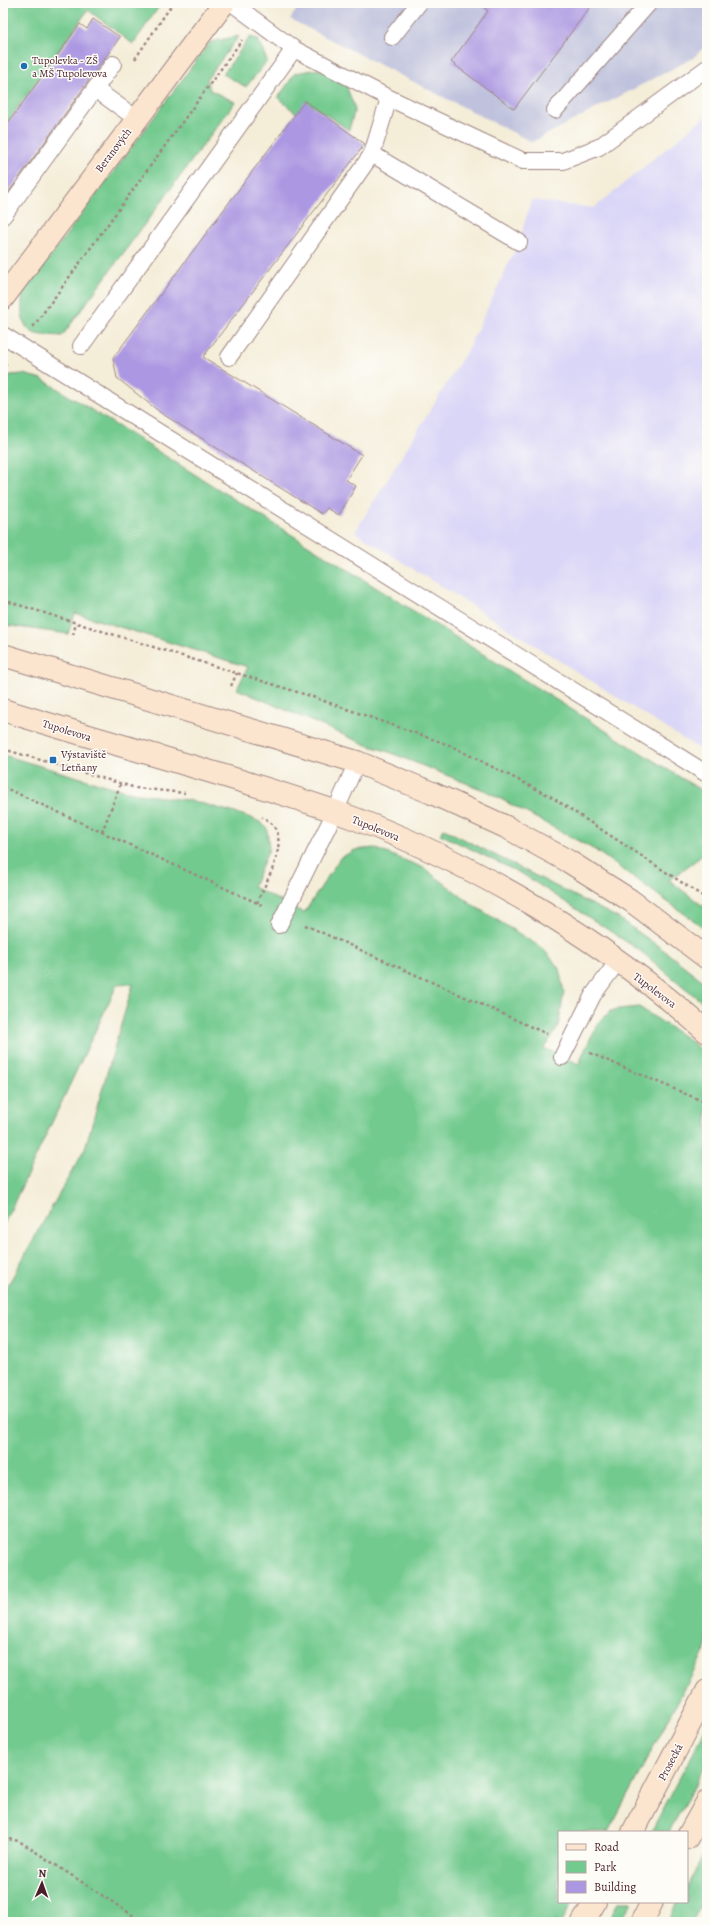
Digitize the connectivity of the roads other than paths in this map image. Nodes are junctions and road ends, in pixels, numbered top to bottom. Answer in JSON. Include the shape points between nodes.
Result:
{"nodes":[{"id":1,"x":224,"y":3,"type":"edge"},
{"id":2,"x":232,"y":3,"type":"edge"},
{"id":3,"x":419,"y":3,"type":"edge"},
{"id":4,"x":649,"y":3,"type":"edge"},
{"id":5,"x":392,"y":37,"type":"dead end"},
{"id":6,"x":294,"y":49,"type":"junction"},
{"id":7,"x":113,"y":64,"type":"dead end"},
{"id":8,"x":707,"y":68,"type":"edge"},
{"id":9,"x":95,"y":90,"type":"junction"},
{"id":10,"x":389,"y":98,"type":"junction"},
{"id":11,"x":555,"y":110,"type":"dead end"},
{"id":12,"x":137,"y":119,"type":"junction"},
{"id":13,"x":372,"y":154,"type":"junction"},
{"id":14,"x":3,"y":216,"type":"edge"},
{"id":15,"x":519,"y":242,"type":"dead end"},
{"id":16,"x":3,"y":298,"type":"edge"},
{"id":17,"x":3,"y":335,"type":"edge"},
{"id":18,"x":81,"y":346,"type":"dead end"},
{"id":19,"x":229,"y":357,"type":"dead end"},
{"id":20,"x":3,"y":655,"type":"edge"},
{"id":21,"x":3,"y":710,"type":"edge"},
{"id":22,"x":357,"y":762,"type":"junction"},
{"id":23,"x":707,"y":774,"type":"edge"},
{"id":24,"x":335,"y":812,"type":"junction"},
{"id":25,"x":279,"y":926,"type":"dead end"},
{"id":26,"x":707,"y":958,"type":"edge"},
{"id":27,"x":618,"y":961,"type":"junction"},
{"id":28,"x":707,"y":1032,"type":"edge"},
{"id":29,"x":562,"y":1056,"type":"dead end"},
{"id":30,"x":707,"y":1691,"type":"edge"},
{"id":31,"x":707,"y":1802,"type":"edge"},
{"id":32,"x":634,"y":1831,"type":"edge"},
{"id":33,"x":688,"y":1836,"type":"edge"},
{"id":34,"x":594,"y":1903,"type":"edge"},
{"id":35,"x":652,"y":1903,"type":"edge"},
{"id":36,"x":583,"y":1922,"type":"edge"},
{"id":37,"x":642,"y":1922,"type":"edge"}],
"edges":[{"from":1,"to":12,"type":"main road","name":"Beranových"},
{"from":2,"to":6,"type":"lane"},
{"from":3,"to":5,"type":"lane"},
{"from":4,"to":11,"type":"lane"},
{"from":6,"to":10,"type":"lane"},
{"from":6,"to":18,"type":"lane"},
{"from":7,"to":9,"type":"lane"},
{"from":8,"to":10,"type":"lane","via":[[599,147],[563,161],[523,161]]},
{"from":9,"to":12,"type":"lane"},
{"from":9,"to":14,"type":"lane"},
{"from":10,"to":13,"type":"lane"},
{"from":12,"to":16,"type":"main road","name":"Beranových"},
{"from":13,"to":15,"type":"lane"},
{"from":13,"to":19,"type":"lane"},
{"from":17,"to":23,"type":"lane"},
{"from":20,"to":22,"type":"main road"},
{"from":21,"to":24,"type":"main road","name":"Tupolevova"},
{"from":22,"to":24,"type":"lane"},
{"from":22,"to":26,"type":"main road","via":[[486,818],[561,858],[630,900]]},
{"from":24,"to":25,"type":"lane"},
{"from":24,"to":27,"type":"main road","name":"Tupolevova","via":[[406,840],[484,878],[535,906]]},
{"from":27,"to":28,"type":"main road","name":"Tupolevova"},
{"from":27,"to":29,"type":"lane","via":[[593,995]]},
{"from":30,"to":32,"type":"main road","name":"Prosecká"},
{"from":31,"to":33,"type":"main road"},
{"from":34,"to":36,"type":"main road"},
{"from":35,"to":37,"type":"main road"}]}
